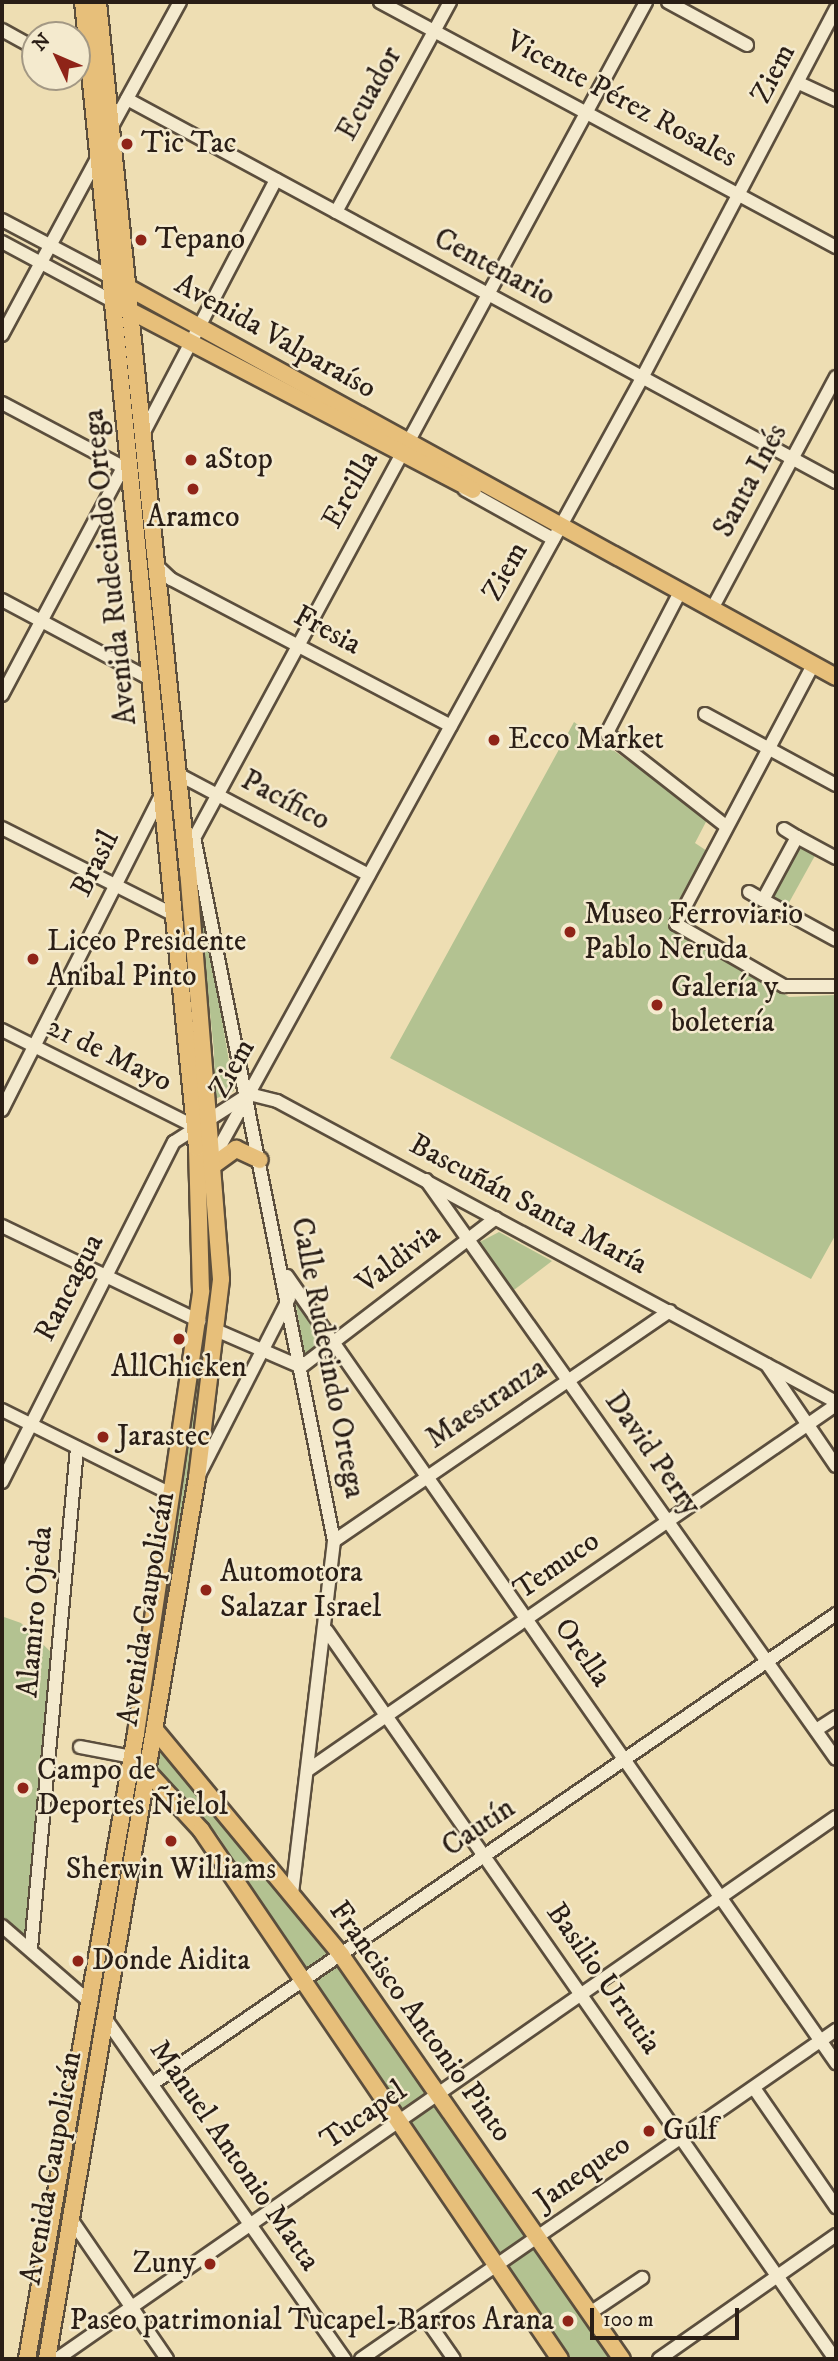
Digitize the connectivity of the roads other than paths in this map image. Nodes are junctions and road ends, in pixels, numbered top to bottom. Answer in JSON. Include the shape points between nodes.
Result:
{"nodes":[{"id":1,"x":83,"y":2,"type":"edge"},
{"id":2,"x":98,"y":2,"type":"edge"},
{"id":3,"x":180,"y":2,"type":"edge"},
{"id":4,"x":380,"y":2,"type":"edge"},
{"id":5,"x":450,"y":2,"type":"edge"},
{"id":6,"x":646,"y":2,"type":"edge"},
{"id":7,"x":668,"y":2,"type":"edge"},
{"id":8,"x":836,"y":9,"type":"edge"},
{"id":9,"x":83,"y":21,"type":"edge"},
{"id":10,"x":2,"y":30,"type":"edge"},
{"id":11,"x":435,"y":31,"type":"junction"},
{"id":12,"x":21,"y":40,"type":"edge"},
{"id":13,"x":747,"y":45,"type":"dead end"},
{"id":14,"x":799,"y":83,"type":"junction"},
{"id":15,"x":87,"y":91,"type":"edge"},
{"id":16,"x":127,"y":99,"type":"junction"},
{"id":17,"x":836,"y":100,"type":"edge"},
{"id":18,"x":587,"y":113,"type":"junction"},
{"id":19,"x":111,"y":128,"type":"junction"},
{"id":20,"x":99,"y":157,"type":"junction"},
{"id":21,"x":276,"y":180,"type":"junction"},
{"id":22,"x":741,"y":194,"type":"junction"},
{"id":23,"x":336,"y":212,"type":"junction"},
{"id":24,"x":2,"y":219,"type":"edge"},
{"id":25,"x":2,"y":242,"type":"edge"},
{"id":26,"x":52,"y":246,"type":"junction"},
{"id":27,"x":836,"y":247,"type":"edge"},
{"id":28,"x":42,"y":264,"type":"junction"},
{"id":29,"x":110,"y":277,"type":"junction"},
{"id":30,"x":125,"y":286,"type":"junction"},
{"id":31,"x":488,"y":294,"type":"junction"},
{"id":32,"x":113,"y":301,"type":"junction"},
{"id":33,"x":128,"y":310,"type":"junction"},
{"id":34,"x":200,"y":327,"type":"junction"},
{"id":35,"x":2,"y":335,"type":"edge"},
{"id":36,"x":190,"y":344,"type":"junction"},
{"id":37,"x":642,"y":377,"type":"junction"},
{"id":38,"x":836,"y":377,"type":"edge"},
{"id":39,"x":2,"y":403,"type":"edge"},
{"id":40,"x":141,"y":438,"type":"junction"},
{"id":41,"x":403,"y":449,"type":"junction"},
{"id":42,"x":792,"y":459,"type":"junction"},
{"id":43,"x":125,"y":469,"type":"junction"},
{"id":44,"x":445,"y":479,"type":"junction"},
{"id":45,"x":836,"y":482,"type":"edge"},
{"id":46,"x":520,"y":506,"type":"junction"},
{"id":47,"x":557,"y":534,"type":"junction"},
{"id":48,"x":156,"y":565,"type":"junction"},
{"id":49,"x":179,"y":583,"type":"junction"},
{"id":50,"x":680,"y":592,"type":"junction"},
{"id":51,"x":158,"y":597,"type":"junction"},
{"id":52,"x":2,"y":600,"type":"edge"},
{"id":53,"x":712,"y":609,"type":"junction"},
{"id":54,"x":41,"y":620,"type":"junction"},
{"id":55,"x":295,"y":644,"type":"junction"},
{"id":56,"x":813,"y":665,"type":"junction"},
{"id":57,"x":836,"y":677,"type":"edge"},
{"id":58,"x":152,"y":680,"type":"junction"},
{"id":59,"x":2,"y":695,"type":"edge"},
{"id":60,"x":705,"y":714,"type":"dead end"},
{"id":61,"x":451,"y":726,"type":"junction"},
{"id":62,"x":770,"y":749,"type":"junction"},
{"id":63,"x":176,"y":773,"type":"junction"},
{"id":64,"x":836,"y":785,"type":"edge"},
{"id":65,"x":163,"y":792,"type":"junction"},
{"id":66,"x":213,"y":793,"type":"junction"},
{"id":67,"x":727,"y":827,"type":"junction"},
{"id":68,"x":2,"y":828,"type":"edge"},
{"id":69,"x":784,"y":829,"type":"dead end"},
{"id":70,"x":194,"y":837,"type":"junction"},
{"id":71,"x":797,"y":837,"type":"junction"},
{"id":72,"x":184,"y":856,"type":"junction"},
{"id":73,"x":836,"y":858,"type":"edge"},
{"id":74,"x":369,"y":875,"type":"junction"},
{"id":75,"x":113,"y":887,"type":"junction"},
{"id":76,"x":749,"y":892,"type":"dead end"},
{"id":77,"x":764,"y":900,"type":"junction"},
{"id":78,"x":174,"y":915,"type":"junction"},
{"id":79,"x":836,"y":940,"type":"edge"},
{"id":80,"x":836,"y":986,"type":"edge"},
{"id":81,"x":2,"y":1030,"type":"edge"},
{"id":82,"x":34,"y":1047,"type":"junction"},
{"id":83,"x":249,"y":1094,"type":"junction"},
{"id":84,"x":2,"y":1110,"type":"edge"},
{"id":85,"x":210,"y":1113,"type":"junction"},
{"id":86,"x":194,"y":1126,"type":"junction"},
{"id":87,"x":260,"y":1160,"type":"junction"},
{"id":88,"x":215,"y":1161,"type":"junction"},
{"id":89,"x":425,"y":1179,"type":"junction"},
{"id":90,"x":496,"y":1218,"type":"junction"},
{"id":91,"x":2,"y":1226,"type":"edge"},
{"id":92,"x":464,"y":1242,"type":"junction"},
{"id":93,"x":285,"y":1272,"type":"junction"},
{"id":94,"x":104,"y":1277,"type":"junction"},
{"id":95,"x":201,"y":1291,"type":"junction"},
{"id":96,"x":289,"y":1297,"type":"junction"},
{"id":97,"x":670,"y":1311,"type":"junction"},
{"id":98,"x":199,"y":1321,"type":"junction"},
{"id":99,"x":218,"y":1331,"type":"junction"},
{"id":100,"x":333,"y":1342,"type":"junction"},
{"id":101,"x":265,"y":1352,"type":"junction"},
{"id":102,"x":765,"y":1363,"type":"junction"},
{"id":103,"x":301,"y":1367,"type":"junction"},
{"id":104,"x":568,"y":1381,"type":"junction"},
{"id":105,"x":836,"y":1403,"type":"edge"},
{"id":106,"x":2,"y":1410,"type":"edge"},
{"id":107,"x":31,"y":1424,"type":"junction"},
{"id":108,"x":808,"y":1425,"type":"junction"},
{"id":109,"x":78,"y":1448,"type":"junction"},
{"id":110,"x":836,"y":1466,"type":"edge"},
{"id":111,"x":428,"y":1477,"type":"junction"},
{"id":112,"x":197,"y":1478,"type":"junction"},
{"id":113,"x":2,"y":1482,"type":"edge"},
{"id":114,"x":171,"y":1494,"type":"junction"},
{"id":115,"x":667,"y":1522,"type":"junction"},
{"id":116,"x":187,"y":1539,"type":"junction"},
{"id":117,"x":334,"y":1541,"type":"junction"},
{"id":118,"x":158,"y":1584,"type":"junction"},
{"id":119,"x":178,"y":1588,"type":"junction"},
{"id":120,"x":836,"y":1614,"type":"edge"},
{"id":121,"x":527,"y":1619,"type":"junction"},
{"id":122,"x":327,"y":1631,"type":"junction"},
{"id":123,"x":768,"y":1661,"type":"junction"},
{"id":124,"x":386,"y":1716,"type":"junction"},
{"id":125,"x":836,"y":1717,"type":"edge"},
{"id":126,"x":816,"y":1730,"type":"junction"},
{"id":127,"x":156,"y":1731,"type":"junction"},
{"id":128,"x":80,"y":1747,"type":"dead end"},
{"id":129,"x":133,"y":1751,"type":"junction"},
{"id":130,"x":836,"y":1759,"type":"edge"},
{"id":131,"x":625,"y":1760,"type":"junction"},
{"id":132,"x":308,"y":1770,"type":"junction"},
{"id":133,"x":148,"y":1775,"type":"junction"},
{"id":134,"x":836,"y":1817,"type":"edge"},
{"id":135,"x":486,"y":1856,"type":"junction"},
{"id":136,"x":292,"y":1893,"type":"junction"},
{"id":137,"x":721,"y":1898,"type":"junction"},
{"id":138,"x":2,"y":1926,"type":"edge"},
{"id":139,"x":31,"y":1948,"type":"junction"},
{"id":140,"x":341,"y":1955,"type":"junction"},
{"id":141,"x":302,"y":1983,"type":"junction"},
{"id":142,"x":582,"y":1995,"type":"junction"},
{"id":143,"x":91,"y":2003,"type":"junction"},
{"id":144,"x":104,"y":2026,"type":"junction"},
{"id":145,"x":836,"y":2030,"type":"edge"},
{"id":146,"x":821,"y":2041,"type":"junction"},
{"id":147,"x":836,"y":2063,"type":"edge"},
{"id":148,"x":152,"y":2084,"type":"junction"},
{"id":149,"x":754,"y":2088,"type":"junction"},
{"id":150,"x":440,"y":2094,"type":"junction"},
{"id":151,"x":399,"y":2124,"type":"junction"},
{"id":152,"x":680,"y":2137,"type":"junction"},
{"id":153,"x":59,"y":2188,"type":"junction"},
{"id":154,"x":836,"y":2207,"type":"edge"},
{"id":155,"x":74,"y":2222,"type":"junction"},
{"id":156,"x":252,"y":2227,"type":"junction"},
{"id":157,"x":836,"y":2235,"type":"edge"},
{"id":158,"x":537,"y":2237,"type":"junction"},
{"id":159,"x":496,"y":2265,"type":"junction"},
{"id":160,"x":777,"y":2276,"type":"junction"},
{"id":161,"x":642,"y":2277,"type":"dead end"},
{"id":162,"x":132,"y":2307,"type":"junction"},
{"id":163,"x":590,"y":2313,"type":"junction"},
{"id":164,"x":424,"y":2316,"type":"junction"},
{"id":165,"x":27,"y":2359,"type":"edge"},
{"id":166,"x":47,"y":2359,"type":"edge"},
{"id":167,"x":57,"y":2359,"type":"edge"},
{"id":168,"x":167,"y":2359,"type":"edge"},
{"id":169,"x":345,"y":2359,"type":"edge"},
{"id":170,"x":361,"y":2359,"type":"edge"},
{"id":171,"x":454,"y":2359,"type":"edge"},
{"id":172,"x":560,"y":2359,"type":"edge"},
{"id":173,"x":622,"y":2359,"type":"edge"},
{"id":174,"x":659,"y":2359,"type":"edge"},
{"id":175,"x":835,"y":2359,"type":"edge"}],
"edges":[{"from":1,"to":9,"type":"main road","name":"Avenida Rudecindo Ortega"},
{"from":2,"to":19,"type":"main road","name":"Avenida Rudecindo Ortega"},
{"from":3,"to":16,"type":"street"},
{"from":4,"to":11,"type":"street","name":"Vicente Pérez Rosales"},
{"from":5,"to":11,"type":"street","name":"Ecuador"},
{"from":6,"to":18,"type":"street","name":"Ercilla"},
{"from":7,"to":13,"type":"street"},
{"from":8,"to":14,"type":"street","name":"Ziem"},
{"from":10,"to":12,"type":"street"},
{"from":11,"to":18,"type":"street","name":"Vicente Pérez Rosales"},
{"from":11,"to":23,"type":"street","name":"Ecuador"},
{"from":14,"to":17,"type":"street"},
{"from":14,"to":22,"type":"street","name":"Ziem"},
{"from":15,"to":20,"type":"main road","name":"Avenida Rudecindo Ortega"},
{"from":16,"to":19,"type":"street"},
{"from":16,"to":21,"type":"street","name":"Centenario"},
{"from":18,"to":22,"type":"street","name":"Vicente Pérez Rosales"},
{"from":18,"to":31,"type":"street","name":"Ercilla"},
{"from":19,"to":30,"type":"main road","name":"Avenida Rudecindo Ortega"},
{"from":20,"to":26,"type":"street"},
{"from":20,"to":29,"type":"main road","name":"Avenida Rudecindo Ortega"},
{"from":21,"to":23,"type":"street","name":"Centenario"},
{"from":21,"to":34,"type":"street"},
{"from":22,"to":27,"type":"street","name":"Vicente Pérez Rosales"},
{"from":22,"to":37,"type":"street","name":"Ziem"},
{"from":23,"to":31,"type":"street","name":"Centenario"},
{"from":24,"to":26,"type":"street","name":"Avenida Valparaíso"},
{"from":25,"to":28,"type":"street","name":"Avenida Valparaíso"},
{"from":26,"to":28,"type":"street"},
{"from":26,"to":29,"type":"street","name":"Avenida Valparaíso"},
{"from":28,"to":32,"type":"street","name":"Avenida Valparaíso"},
{"from":28,"to":35,"type":"street"},
{"from":29,"to":30,"type":"main road","name":"Avenida Valparaíso"},
{"from":29,"to":32,"type":"main road","name":"Avenida Rudecindo Ortega"},
{"from":30,"to":33,"type":"main road","name":"Avenida Rudecindo Ortega"},
{"from":30,"to":34,"type":"main road","name":"Avenida Valparaíso"},
{"from":31,"to":37,"type":"street","name":"Centenario"},
{"from":31,"to":41,"type":"street","name":"Ercilla"},
{"from":32,"to":33,"type":"main road","name":"Avenida Valparaíso"},
{"from":32,"to":43,"type":"main road","name":"Avenida Rudecindo Ortega"},
{"from":33,"to":36,"type":"main road","name":"Avenida Valparaíso"},
{"from":33,"to":40,"type":"main road","name":"Avenida Rudecindo Ortega"},
{"from":34,"to":36,"type":"street"},
{"from":34,"to":41,"type":"main road","name":"Avenida Valparaíso"},
{"from":36,"to":40,"type":"street"},
{"from":36,"to":41,"type":"main road","name":"Avenida Valparaíso"},
{"from":37,"to":42,"type":"street","name":"Centenario"},
{"from":37,"to":47,"type":"street","name":"Ziem"},
{"from":38,"to":42,"type":"street","name":"Santa Inés"},
{"from":39,"to":43,"type":"street"},
{"from":40,"to":48,"type":"main road","name":"Avenida Rudecindo Ortega"},
{"from":41,"to":44,"type":"main road","name":"Avenida Valparaíso"},
{"from":41,"to":46,"type":"main road","name":"Avenida Valparaíso"},
{"from":41,"to":55,"type":"street","name":"Ercilla"},
{"from":42,"to":45,"type":"street","name":"Centenario"},
{"from":42,"to":53,"type":"street","name":"Santa Inés"},
{"from":43,"to":54,"type":"street"},
{"from":43,"to":58,"type":"main road","name":"Avenida Rudecindo Ortega"},
{"from":44,"to":46,"type":"main road","name":"Avenida Valparaíso"},
{"from":44,"to":47,"type":"street","name":"Avenida Valparaíso"},
{"from":46,"to":47,"type":"main road","name":"Avenida Valparaíso"},
{"from":47,"to":50,"type":"main road","name":"Avenida Valparaíso"},
{"from":47,"to":61,"type":"street","name":"Ziem"},
{"from":48,"to":49,"type":"street","name":"Fresia"},
{"from":48,"to":51,"type":"main road","name":"Avenida Rudecindo Ortega"},
{"from":49,"to":51,"type":"street"},
{"from":49,"to":55,"type":"street","name":"Fresia"},
{"from":50,"to":53,"type":"main road","name":"Avenida Valparaíso"},
{"from":50,"to":67,"type":"street","via":[[607,733]]},
{"from":51,"to":63,"type":"main road","name":"Avenida Rudecindo Ortega"},
{"from":52,"to":54,"type":"street"},
{"from":53,"to":56,"type":"main road","name":"Avenida Valparaíso"},
{"from":54,"to":58,"type":"street"},
{"from":54,"to":59,"type":"street"},
{"from":55,"to":61,"type":"street","name":"Fresia"},
{"from":55,"to":66,"type":"street","name":"Ercilla"},
{"from":56,"to":57,"type":"main road","name":"Avenida Valparaíso"},
{"from":56,"to":62,"type":"street"},
{"from":58,"to":65,"type":"main road","name":"Avenida Rudecindo Ortega"},
{"from":60,"to":62,"type":"street"},
{"from":61,"to":74,"type":"street","name":"Ziem"},
{"from":62,"to":64,"type":"street"},
{"from":62,"to":67,"type":"street"},
{"from":63,"to":66,"type":"street","name":"Pacífico"},
{"from":63,"to":72,"type":"main road","name":"Avenida Rudecindo Ortega"},
{"from":65,"to":75,"type":"street","name":"Brasil"},
{"from":65,"to":78,"type":"main road","name":"Avenida Rudecindo Ortega"},
{"from":66,"to":70,"type":"street","name":"Ercilla"},
{"from":66,"to":74,"type":"street","name":"Pacífico"},
{"from":67,"to":80,"type":"street","via":[[676,924],[784,986]]},
{"from":68,"to":75,"type":"street"},
{"from":69,"to":71,"type":"street"},
{"from":70,"to":72,"type":"street","name":"Ercilla"},
{"from":70,"to":83,"type":"street","name":"Calle Rudecindo Ortega"},
{"from":71,"to":73,"type":"street"},
{"from":71,"to":77,"type":"street"},
{"from":72,"to":85,"type":"main road","name":"Avenida Rudecindo Ortega"},
{"from":74,"to":83,"type":"street","name":"Ziem"},
{"from":75,"to":78,"type":"street"},
{"from":75,"to":82,"type":"street","name":"Brasil"},
{"from":76,"to":77,"type":"street"},
{"from":77,"to":79,"type":"street"},
{"from":78,"to":86,"type":"main road","name":"Avenida Rudecindo Ortega"},
{"from":81,"to":82,"type":"street","name":"21 de Mayo"},
{"from":82,"to":84,"type":"street","name":"Brasil"},
{"from":82,"to":86,"type":"street","name":"21 de Mayo"},
{"from":83,"to":85,"type":"street"},
{"from":83,"to":87,"type":"street","name":"Calle Rudecindo Ortega"},
{"from":83,"to":88,"type":"street","name":"Ziem"},
{"from":83,"to":89,"type":"street","name":"Bascuñán Santa María","via":[[277,1101]]},
{"from":85,"to":86,"type":"street"},
{"from":85,"to":88,"type":"main road","name":"Avenida Caupolicán"},
{"from":86,"to":94,"type":"street","name":"Rancagua","via":[[174,1142]]},
{"from":86,"to":95,"type":"main road","name":"Avenida Caupolicán"},
{"from":87,"to":88,"type":"main road","via":[[236,1149]]},
{"from":87,"to":93,"type":"street","name":"Calle Rudecindo Ortega"},
{"from":88,"to":99,"type":"main road","name":"Avenida Caupolicán"},
{"from":89,"to":90,"type":"street","name":"Bascuñán Santa María"},
{"from":89,"to":92,"type":"street","name":"David Perry"},
{"from":90,"to":92,"type":"street","name":"Valdivia"},
{"from":90,"to":97,"type":"street","name":"Bascuñán Santa María"},
{"from":91,"to":94,"type":"street"},
{"from":92,"to":100,"type":"street","name":"Valdivia"},
{"from":92,"to":104,"type":"street","name":"David Perry"},
{"from":93,"to":96,"type":"street","name":"Calle Rudecindo Ortega"},
{"from":93,"to":100,"type":"street","name":"Orella"},
{"from":94,"to":98,"type":"street"},
{"from":94,"to":107,"type":"street","name":"Rancagua"},
{"from":95,"to":98,"type":"main road","name":"Avenida Caupolicán"},
{"from":95,"to":99,"type":"main road"},
{"from":96,"to":101,"type":"street"},
{"from":96,"to":103,"type":"street","name":"Calle Rudecindo Ortega"},
{"from":97,"to":102,"type":"street","name":"Bascuñán Santa María"},
{"from":97,"to":104,"type":"street","name":"Maestranza"},
{"from":98,"to":114,"type":"main road","name":"Avenida Caupolicán"},
{"from":99,"to":101,"type":"street"},
{"from":99,"to":112,"type":"main road","name":"Avenida Caupolicán"},
{"from":100,"to":103,"type":"street","name":"Valdivia"},
{"from":100,"to":111,"type":"street","name":"Orella"},
{"from":101,"to":103,"type":"street"},
{"from":101,"to":112,"type":"street"},
{"from":102,"to":105,"type":"street","name":"Bascuñán Santa María"},
{"from":102,"to":108,"type":"street"},
{"from":103,"to":117,"type":"street","name":"Calle Rudecindo Ortega"},
{"from":104,"to":111,"type":"street","name":"Maestranza"},
{"from":104,"to":115,"type":"street","name":"David Perry"},
{"from":105,"to":108,"type":"street","name":"Temuco"},
{"from":106,"to":107,"type":"street"},
{"from":107,"to":109,"type":"street"},
{"from":107,"to":113,"type":"street","name":"Rancagua"},
{"from":108,"to":110,"type":"street"},
{"from":108,"to":115,"type":"street","name":"Temuco"},
{"from":109,"to":114,"type":"street"},
{"from":109,"to":139,"type":"street","name":"Alamiro Ojeda"},
{"from":111,"to":117,"type":"street","name":"Maestranza"},
{"from":111,"to":121,"type":"street","name":"Orella"},
{"from":112,"to":116,"type":"main road","name":"Avenida Caupolicán"},
{"from":114,"to":116,"type":"main road","via":[[186,1516]]},
{"from":114,"to":118,"type":"main road","name":"Avenida Caupolicán"},
{"from":115,"to":121,"type":"street","name":"Temuco"},
{"from":115,"to":123,"type":"street","name":"David Perry"},
{"from":116,"to":119,"type":"main road","name":"Avenida Caupolicán"},
{"from":117,"to":122,"type":"street","name":"Calle Rudecindo Ortega"},
{"from":118,"to":119,"type":"main road"},
{"from":118,"to":129,"type":"main road","name":"Avenida Caupolicán"},
{"from":119,"to":127,"type":"main road","name":"Avenida Caupolicán"},
{"from":120,"to":123,"type":"street","name":"Cautín"},
{"from":121,"to":124,"type":"street","name":"Temuco"},
{"from":121,"to":131,"type":"street","name":"Orella"},
{"from":122,"to":124,"type":"street","name":"Basilio Urrutia"},
{"from":122,"to":132,"type":"street","name":"Calle Rudecindo Ortega"},
{"from":123,"to":126,"type":"street","name":"David Perry"},
{"from":123,"to":131,"type":"street","name":"Cautín"},
{"from":124,"to":132,"type":"street","name":"Temuco"},
{"from":124,"to":135,"type":"street","name":"Basilio Urrutia"},
{"from":125,"to":126,"type":"street"},
{"from":126,"to":130,"type":"street","name":"David Perry"},
{"from":127,"to":133,"type":"main road","name":"Avenida Caupolicán"},
{"from":127,"to":136,"type":"main road","name":"Francisco Antonio Pinto"},
{"from":128,"to":129,"type":"street"},
{"from":129,"to":133,"type":"main road"},
{"from":129,"to":143,"type":"main road","name":"Avenida Caupolicán"},
{"from":131,"to":135,"type":"street","name":"Cautín"},
{"from":131,"to":137,"type":"street","name":"Orella"},
{"from":132,"to":136,"type":"street","name":"Calle Rudecindo Ortega"},
{"from":133,"to":141,"type":"main road","via":[[201,1830]]},
{"from":133,"to":144,"type":"main road","name":"Avenida Caupolicán"},
{"from":134,"to":137,"type":"street","name":"Tucapel"},
{"from":135,"to":140,"type":"street","name":"Cautín"},
{"from":135,"to":142,"type":"street","name":"Basilio Urrutia"},
{"from":136,"to":140,"type":"main road","name":"Francisco Antonio Pinto"},
{"from":137,"to":142,"type":"street","name":"Tucapel"},
{"from":137,"to":146,"type":"street","name":"Orella"},
{"from":138,"to":139,"type":"street"},
{"from":139,"to":143,"type":"street"},
{"from":140,"to":141,"type":"street","name":"Cautín"},
{"from":140,"to":150,"type":"main road","name":"Francisco Antonio Pinto"},
{"from":141,"to":148,"type":"street","name":"Cautín"},
{"from":141,"to":151,"type":"main road"},
{"from":142,"to":150,"type":"street","name":"Tucapel"},
{"from":142,"to":152,"type":"street","name":"Basilio Urrutia"},
{"from":143,"to":144,"type":"main road"},
{"from":143,"to":153,"type":"main road","name":"Avenida Caupolicán"},
{"from":144,"to":148,"type":"street","name":"Manuel Antonio Matta"},
{"from":144,"to":155,"type":"main road","name":"Avenida Caupolicán"},
{"from":145,"to":146,"type":"street","name":"Janequeo"},
{"from":146,"to":147,"type":"street","name":"Orella"},
{"from":146,"to":149,"type":"street","name":"Janequeo"},
{"from":148,"to":156,"type":"street","name":"Manuel Antonio Matta"},
{"from":149,"to":152,"type":"street","name":"Janequeo"},
{"from":149,"to":154,"type":"street"},
{"from":150,"to":151,"type":"street","name":"Tucapel"},
{"from":150,"to":158,"type":"main road","name":"Francisco Antonio Pinto"},
{"from":151,"to":156,"type":"street","name":"Tucapel"},
{"from":151,"to":159,"type":"main road"},
{"from":152,"to":158,"type":"street","name":"Janequeo"},
{"from":152,"to":160,"type":"street","name":"Basilio Urrutia"},
{"from":153,"to":155,"type":"main road"},
{"from":153,"to":165,"type":"main road","name":"Avenida Caupolicán"},
{"from":155,"to":162,"type":"street"},
{"from":155,"to":166,"type":"main road","name":"Avenida Caupolicán"},
{"from":156,"to":162,"type":"street","name":"Tucapel"},
{"from":156,"to":169,"type":"street","name":"Manuel Antonio Matta"},
{"from":157,"to":160,"type":"street"},
{"from":158,"to":159,"type":"street","name":"Janequeo"},
{"from":158,"to":163,"type":"main road","name":"Francisco Antonio Pinto"},
{"from":159,"to":164,"type":"street","name":"Janequeo"},
{"from":159,"to":172,"type":"main road"},
{"from":160,"to":174,"type":"street"},
{"from":160,"to":175,"type":"street","name":"Basilio Urrutia"},
{"from":161,"to":163,"type":"street"},
{"from":162,"to":167,"type":"street","name":"Tucapel"},
{"from":162,"to":168,"type":"street"},
{"from":163,"to":173,"type":"main road","name":"Francisco Antonio Pinto"},
{"from":164,"to":170,"type":"street","name":"Janequeo"},
{"from":164,"to":171,"type":"street"}]}
